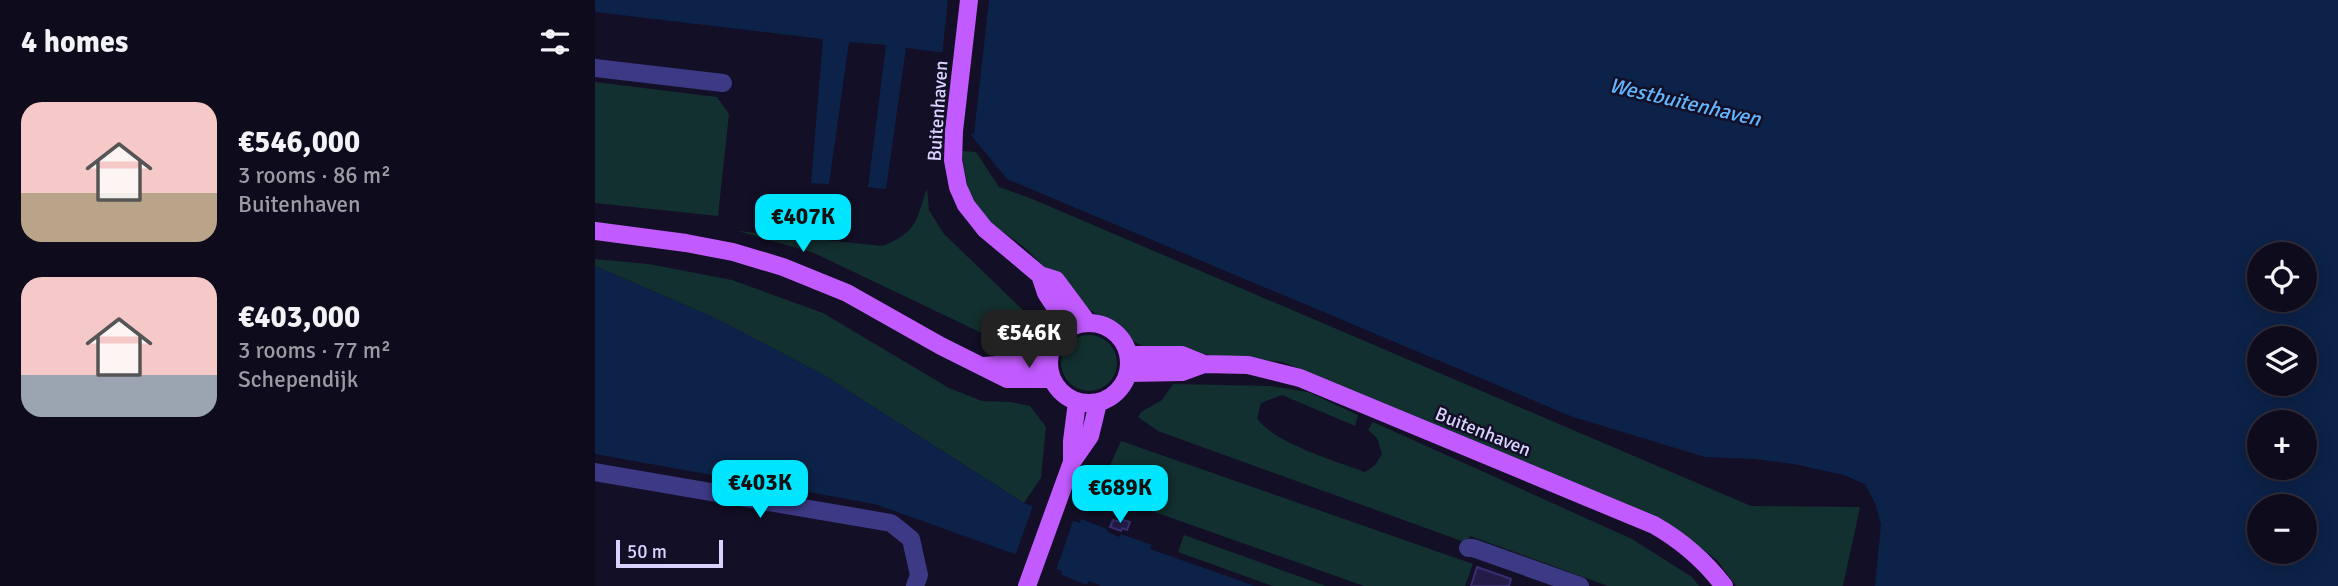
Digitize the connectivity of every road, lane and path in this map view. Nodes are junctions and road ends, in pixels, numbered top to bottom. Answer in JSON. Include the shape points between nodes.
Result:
{"nodes":[{"id":1,"x":969,"y":0,"type":"edge"},
{"id":2,"x":595,"y":68,"type":"edge"},
{"id":3,"x":723,"y":83,"type":"dead end"},
{"id":4,"x":595,"y":231,"type":"edge"},
{"id":5,"x":1040,"y":275,"type":"junction"},
{"id":6,"x":1088,"y":323,"type":"junction"},
{"id":7,"x":1069,"y":328,"type":"junction"},
{"id":8,"x":1128,"y":364,"type":"junction"},
{"id":9,"x":1050,"y":370,"type":"junction"},
{"id":10,"x":1077,"y":402,"type":"junction"},
{"id":11,"x":1098,"y":403,"type":"junction"},
{"id":12,"x":1072,"y":461,"type":"junction"},
{"id":13,"x":595,"y":472,"type":"edge"},
{"id":14,"x":1468,"y":548,"type":"dead end"},
{"id":15,"x":915,"y":586,"type":"edge"},
{"id":16,"x":1027,"y":586,"type":"edge"},
{"id":17,"x":1580,"y":586,"type":"edge"},
{"id":18,"x":1724,"y":586,"type":"edge"}],
"edges":[{"from":1,"to":5,"type":"main road","name":"Buitenhaven","via":[[954,131],[958,187],[985,229]]},
{"from":2,"to":3,"type":"street"},
{"from":4,"to":9,"type":"main road","via":[[686,243],[782,267],[847,293],[1007,379]]},
{"from":5,"to":6,"type":"main road","name":"Buitenhaven","via":[[1056,280]]},
{"from":5,"to":7,"type":"main road","name":"Buitenhaven"},
{"from":6,"to":7,"type":"main road"},
{"from":6,"to":8,"type":"main road","via":[[1115,332]]},
{"from":7,"to":9,"type":"main road","via":[[1053,344]]},
{"from":8,"to":11,"type":"main road","via":[[1120,389]]},
{"from":8,"to":18,"type":"main road","name":"Buitenhaven","via":[[1182,355],[1204,364],[1248,365],[1318,383],[1654,525],[1677,538]]},
{"from":9,"to":10,"type":"main road","via":[[1062,394]]},
{"from":10,"to":11,"type":"main road"},
{"from":10,"to":12,"type":"main road"},
{"from":11,"to":12,"type":"main road","via":[[1090,436]]},
{"from":12,"to":16,"type":"main road"},
{"from":13,"to":15,"type":"street","via":[[891,523],[911,539],[919,575]]},
{"from":14,"to":17,"type":"street"}]}
